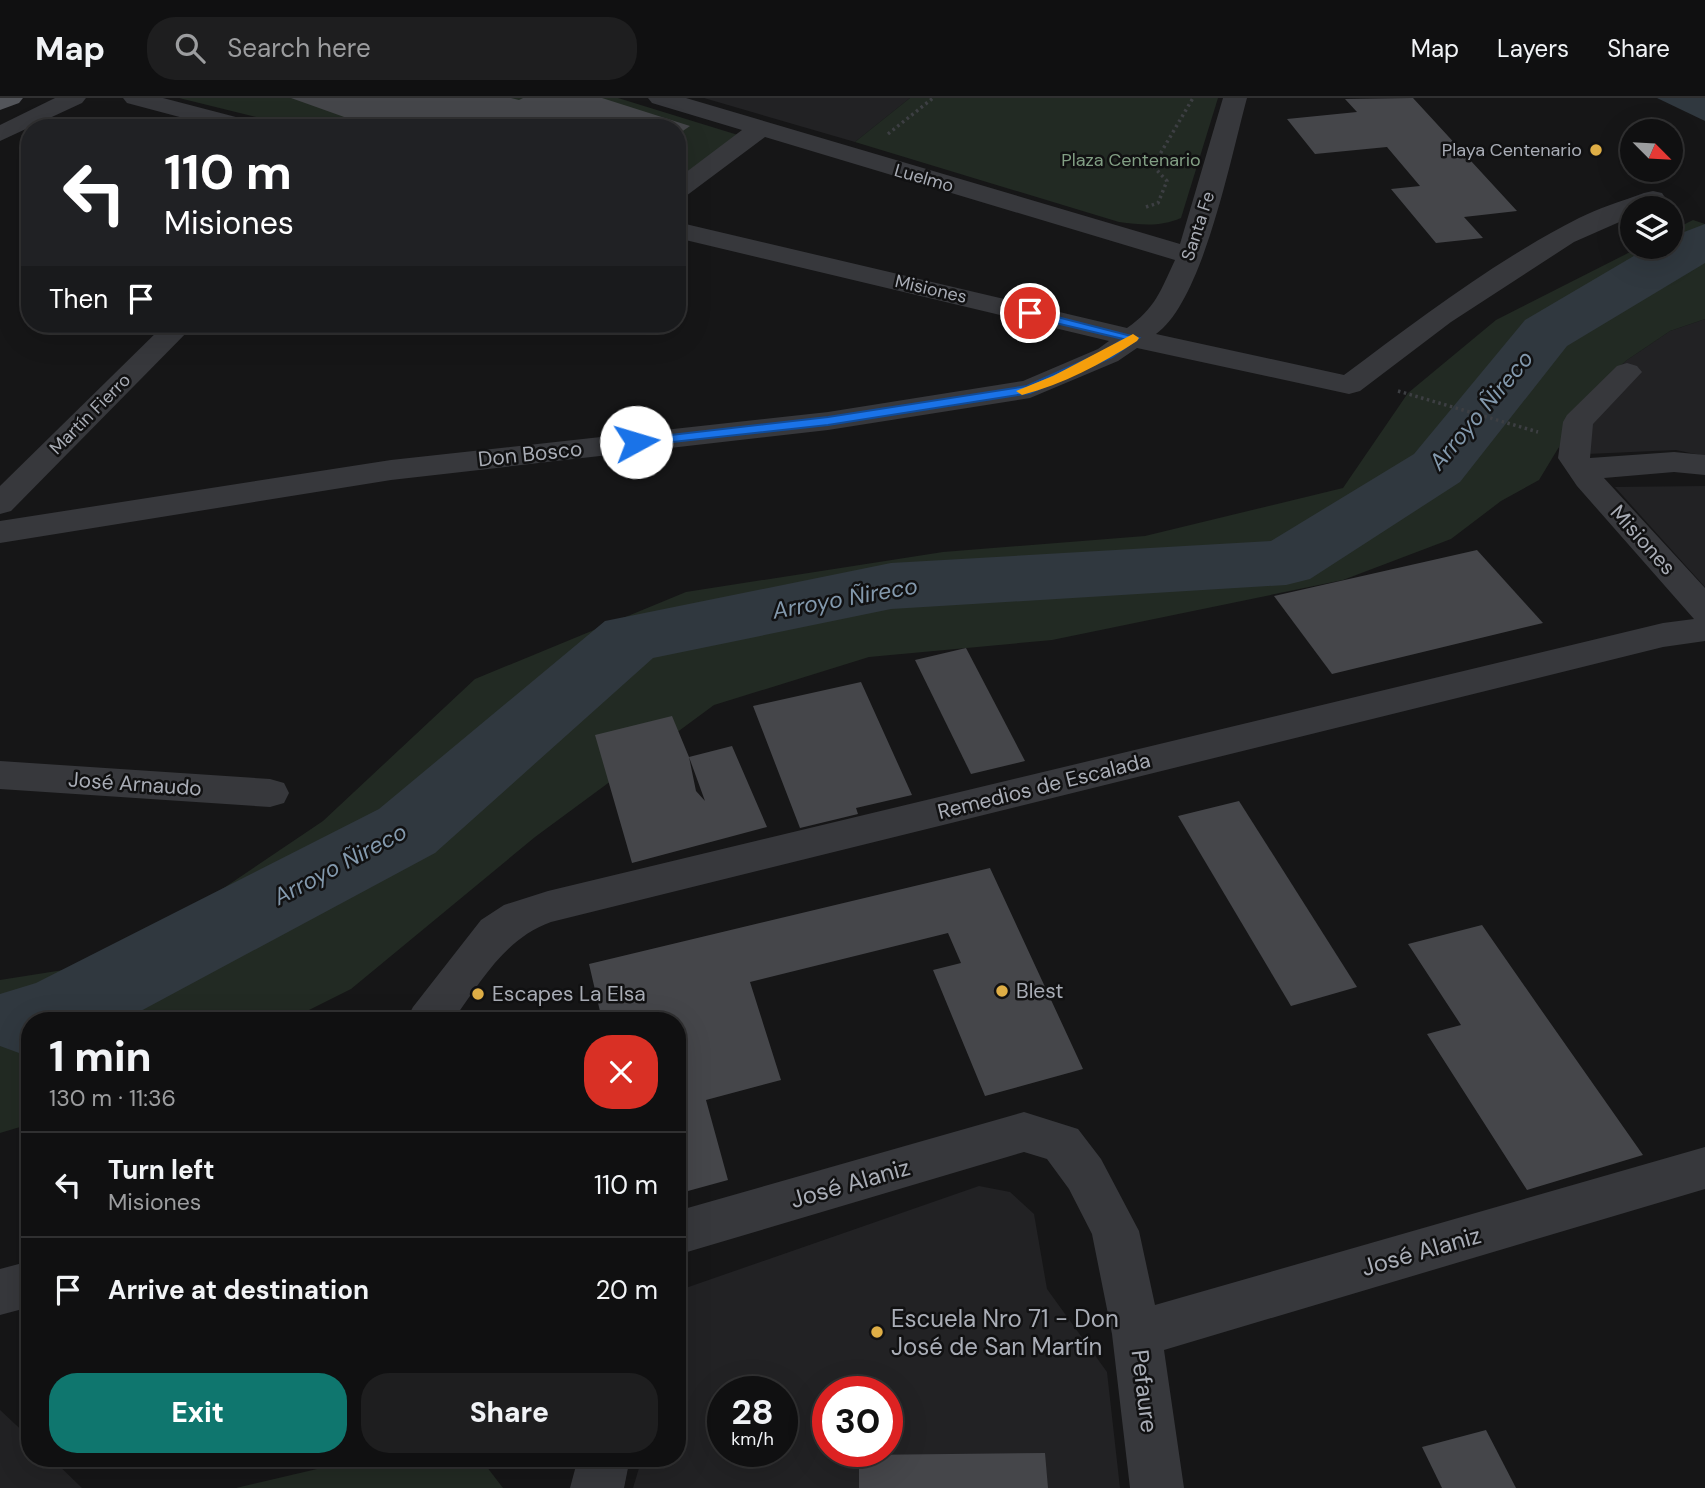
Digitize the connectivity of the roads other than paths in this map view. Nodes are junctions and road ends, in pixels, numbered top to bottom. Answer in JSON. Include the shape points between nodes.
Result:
{"nodes":[{"id":1,"x":11,"y":98,"type":"edge"},
{"id":2,"x":74,"y":98,"type":"edge"},
{"id":3,"x":135,"y":98,"type":"edge"},
{"id":4,"x":660,"y":98,"type":"edge"},
{"id":5,"x":1235,"y":98,"type":"edge"},
{"id":6,"x":0,"y":103,"type":"edge"},
{"id":7,"x":31,"y":119,"type":"edge"},
{"id":8,"x":216,"y":119,"type":"edge"},
{"id":9,"x":21,"y":124,"type":"edge"},
{"id":10,"x":760,"y":129,"type":"junction"},
{"id":11,"x":0,"y":134,"type":"edge"},
{"id":12,"x":686,"y":184,"type":"edge"},
{"id":13,"x":1620,"y":211,"type":"edge"},
{"id":14,"x":686,"y":232,"type":"edge"},
{"id":15,"x":1190,"y":256,"type":"junction"},
{"id":16,"x":172,"y":333,"type":"edge"},
{"id":17,"x":1133,"y":338,"type":"junction"},
{"id":18,"x":1627,"y":372,"type":"dead end"},
{"id":19,"x":1579,"y":464,"type":"junction"},
{"id":20,"x":1705,"y":466,"type":"edge"},
{"id":21,"x":0,"y":503,"type":"edge"},
{"id":22,"x":0,"y":532,"type":"edge"},
{"id":23,"x":1705,"y":610,"type":"edge"},
{"id":24,"x":1705,"y":629,"type":"edge"},
{"id":25,"x":0,"y":775,"type":"edge"},
{"id":26,"x":270,"y":793,"type":"dead end"},
{"id":27,"x":434,"y":1012,"type":"edge"},
{"id":28,"x":1062,"y":1143,"type":"joint"},
{"id":29,"x":1705,"y":1168,"type":"edge"},
{"id":30,"x":686,"y":1230,"type":"edge"},
{"id":31,"x":1138,"y":1334,"type":"junction"},
{"id":32,"x":602,"y":1467,"type":"edge"},
{"id":33,"x":597,"y":1488,"type":"edge"},
{"id":34,"x":1157,"y":1488,"type":"edge"}],
"edges":[{"from":1,"to":6,"type":"main road"},
{"from":2,"to":7,"type":"street"},
{"from":3,"to":8,"type":"street"},
{"from":4,"to":10,"type":"street","name":"Luelmo"},
{"from":5,"to":15,"type":"street","name":"Santa Fe"},
{"from":9,"to":11,"type":"street"},
{"from":10,"to":12,"type":"street"},
{"from":10,"to":15,"type":"street","name":"Luelmo"},
{"from":13,"to":17,"type":"street","name":"Misiones","via":[[1565,236],[1441,316],[1349,384]]},
{"from":14,"to":17,"type":"street","name":"Misiones"},
{"from":15,"to":17,"type":"street","name":"Santa Fe","via":[[1169,304]]},
{"from":16,"to":21,"type":"street","name":"Martín Fierro"},
{"from":17,"to":22,"type":"street","name":"Don Bosco","via":[[1058,379],[971,400],[828,421],[391,470]]},
{"from":18,"to":19,"type":"street","via":[[1578,422]]},
{"from":19,"to":20,"type":"street","via":[[1674,462]]},
{"from":19,"to":23,"type":"street","name":"Misiones"},
{"from":24,"to":27,"type":"street","name":"Remedios de Escalada","via":[[1663,635],[548,907],[519,917],[496,932]]},
{"from":25,"to":26,"type":"street","name":"José Arnaudo"},
{"from":28,"to":30,"type":"street","name":"José Alaniz","via":[[1024,1132]]},
{"from":28,"to":31,"type":"street","name":"Pefaure","via":[[1085,1174],[1115,1231]]},
{"from":29,"to":31,"type":"street","name":"José Alaniz"},
{"from":31,"to":34,"type":"street","name":"Pefaure"},
{"from":32,"to":33,"type":"street"}]}
